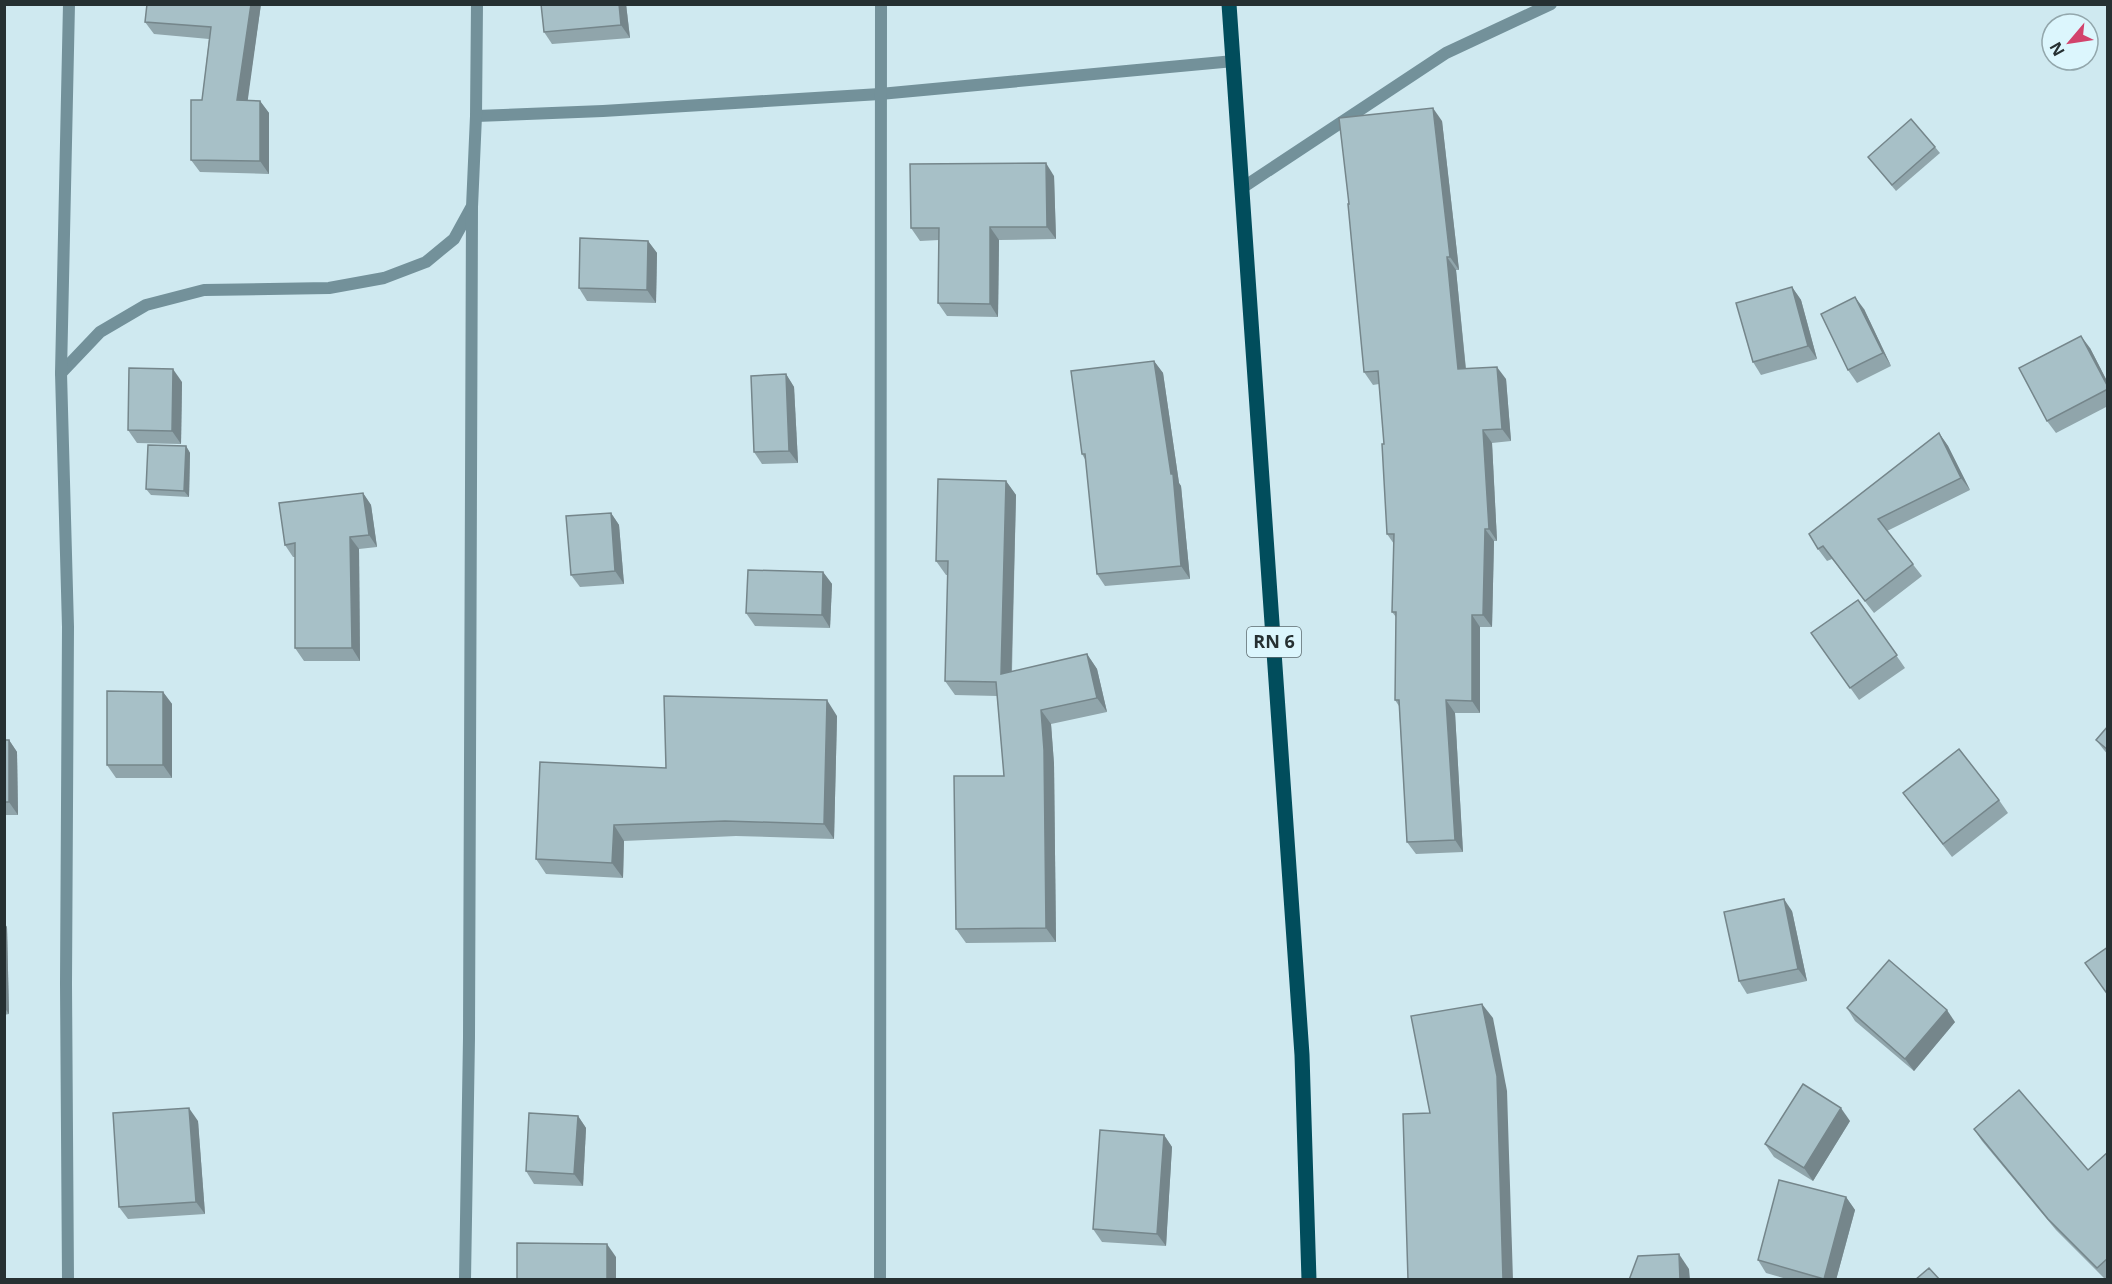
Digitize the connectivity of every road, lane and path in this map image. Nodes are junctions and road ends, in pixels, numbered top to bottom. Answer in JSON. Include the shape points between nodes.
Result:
{"nodes":[{"id":1,"x":69,"y":4,"type":"edge"},
{"id":2,"x":477,"y":4,"type":"edge"},
{"id":3,"x":880,"y":4,"type":"edge"},
{"id":4,"x":1229,"y":4,"type":"edge"},
{"id":5,"x":1551,"y":4,"type":"edge"},
{"id":6,"x":1234,"y":61,"type":"junction"},
{"id":7,"x":880,"y":94,"type":"junction"},
{"id":8,"x":476,"y":116,"type":"junction"},
{"id":9,"x":1242,"y":188,"type":"junction"},
{"id":10,"x":472,"y":207,"type":"junction"},
{"id":11,"x":61,"y":373,"type":"junction"},
{"id":12,"x":68,"y":1280,"type":"edge"},
{"id":13,"x":465,"y":1280,"type":"edge"},
{"id":14,"x":880,"y":1280,"type":"edge"},
{"id":15,"x":1309,"y":1280,"type":"edge"}],
"edges":[{"from":1,"to":11,"type":"street"},
{"from":2,"to":8,"type":"street"},
{"from":3,"to":7,"type":"street"},
{"from":4,"to":6,"type":"main road","number":"RN 6"},
{"from":5,"to":9,"type":"street","via":[[1446,53]]},
{"from":6,"to":7,"type":"street"},
{"from":6,"to":9,"type":"main road","number":"RN 6"},
{"from":7,"to":8,"type":"street"},
{"from":7,"to":14,"type":"street"},
{"from":8,"to":10,"type":"street"},
{"from":9,"to":15,"type":"main road","number":"RN 6","via":[[1302,1055]]},
{"from":10,"to":11,"type":"street","via":[[454,239],[426,262],[384,278],[329,288],[204,290],[146,305],[100,332]]},
{"from":10,"to":13,"type":"street"},
{"from":11,"to":12,"type":"street","via":[[68,627]]}]}
